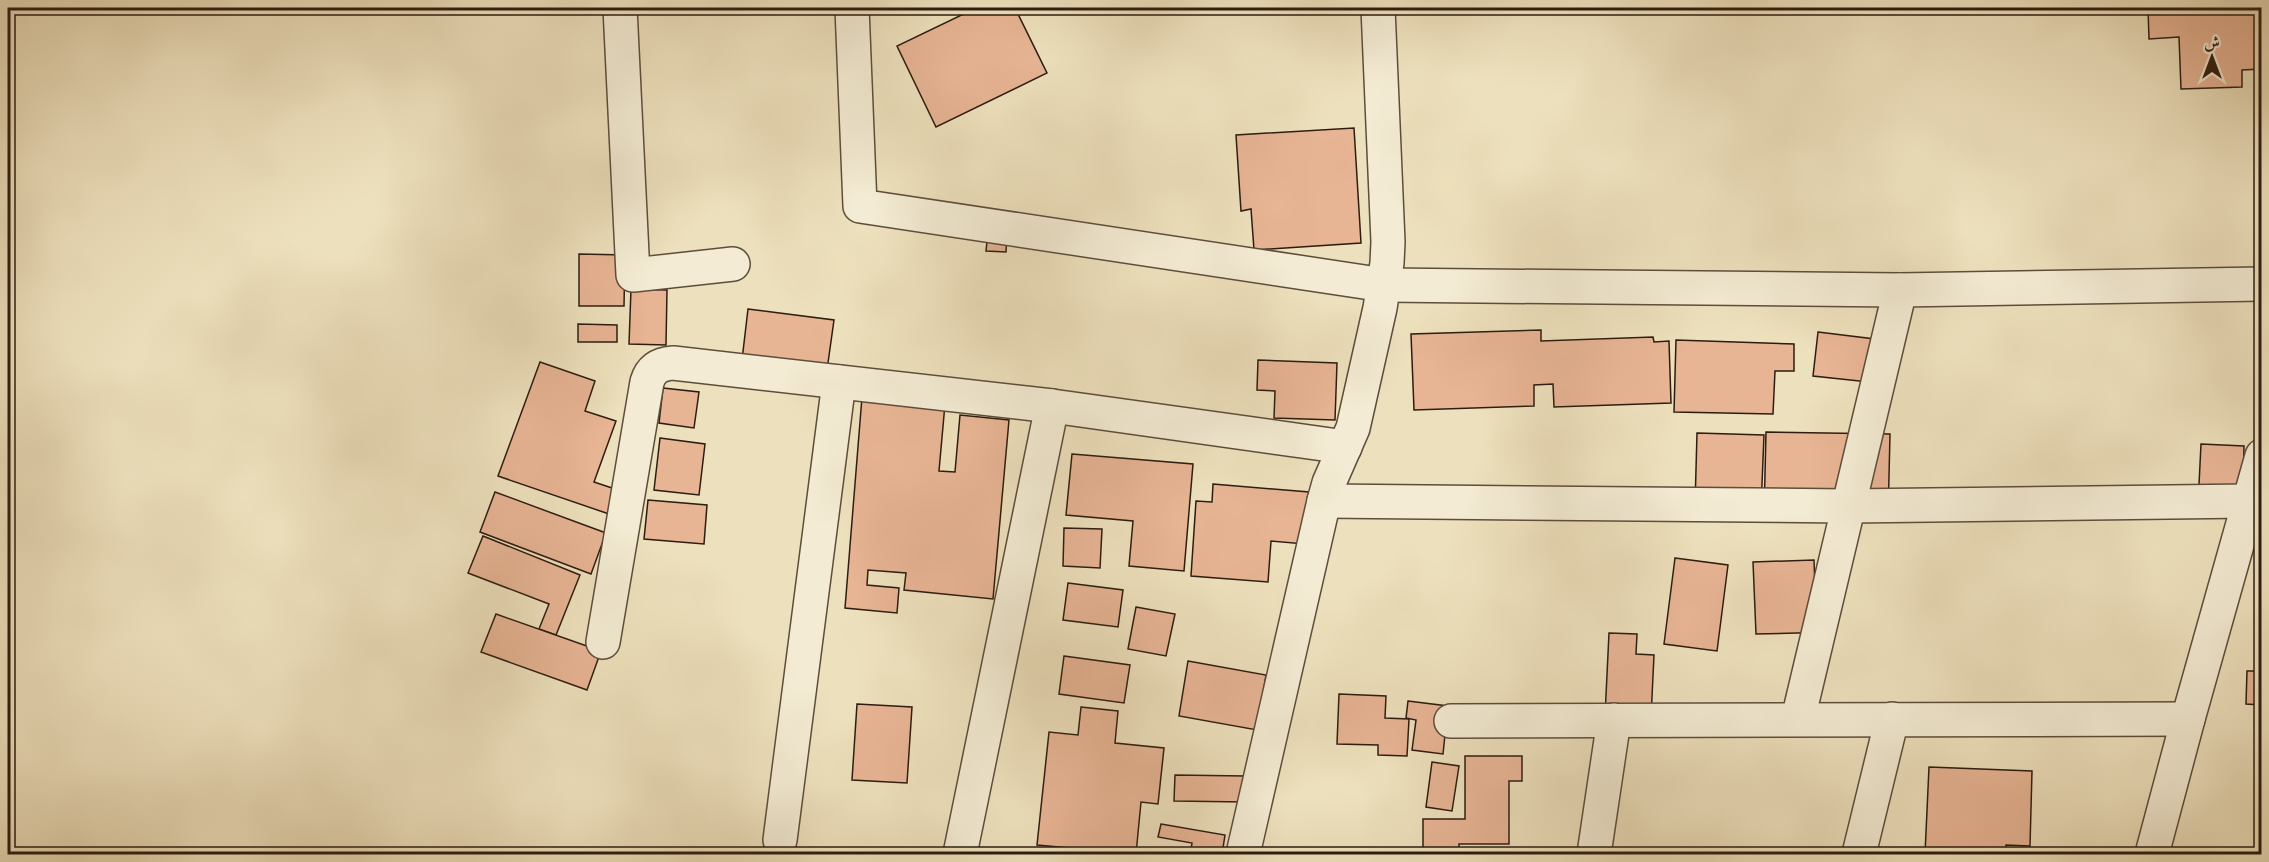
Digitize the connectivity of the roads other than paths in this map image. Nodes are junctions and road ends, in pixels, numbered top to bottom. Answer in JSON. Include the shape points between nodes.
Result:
{"nodes":[{"id":1,"x":620,"y":8,"type":"edge"},
{"id":2,"x":852,"y":8,"type":"edge"},
{"id":3,"x":1378,"y":8,"type":"edge"},
{"id":4,"x":733,"y":264,"type":"dead end"},
{"id":5,"x":2262,"y":284,"type":"edge"},
{"id":6,"x":1384,"y":285,"type":"junction"},
{"id":7,"x":1900,"y":290,"type":"junction"},
{"id":8,"x":839,"y":382,"type":"junction"},
{"id":9,"x":1052,"y":406,"type":"junction"},
{"id":10,"x":1345,"y":447,"type":"junction"},
{"id":11,"x":2262,"y":456,"type":"edge"},
{"id":12,"x":1324,"y":501,"type":"junction"},
{"id":13,"x":2249,"y":501,"type":"junction"},
{"id":14,"x":1848,"y":506,"type":"junction"},
{"id":15,"x":603,"y":642,"type":"dead end"},
{"id":16,"x":1798,"y":719,"type":"junction"},
{"id":17,"x":1892,"y":719,"type":"junction"},
{"id":18,"x":2188,"y":719,"type":"junction"},
{"id":19,"x":1614,"y":720,"type":"junction"},
{"id":20,"x":1451,"y":721,"type":"dead end"},
{"id":21,"x":780,"y":840,"type":"dead end"},
{"id":22,"x":960,"y":855,"type":"edge"},
{"id":23,"x":1243,"y":855,"type":"edge"},
{"id":24,"x":1594,"y":855,"type":"edge"},
{"id":25,"x":1859,"y":855,"type":"edge"},
{"id":26,"x":2152,"y":855,"type":"edge"}],
"edges":[{"from":1,"to":4,"type":"street","via":[[633,275]]},
{"from":2,"to":6,"type":"street","via":[[860,206]]},
{"from":3,"to":6,"type":"street","via":[[1388,242]]},
{"from":5,"to":7,"type":"street"},
{"from":6,"to":7,"type":"street"},
{"from":6,"to":10,"type":"street","via":[[1353,428]]},
{"from":7,"to":14,"type":"street"},
{"from":8,"to":9,"type":"street"},
{"from":8,"to":15,"type":"street","via":[[673,363],[656,367],[647,382]]},
{"from":8,"to":21,"type":"street"},
{"from":9,"to":10,"type":"street"},
{"from":9,"to":22,"type":"street"},
{"from":10,"to":12,"type":"street"},
{"from":11,"to":13,"type":"street"},
{"from":12,"to":14,"type":"street"},
{"from":12,"to":23,"type":"street"},
{"from":13,"to":14,"type":"street"},
{"from":13,"to":18,"type":"street"},
{"from":14,"to":16,"type":"street"},
{"from":16,"to":17,"type":"street"},
{"from":16,"to":19,"type":"street"},
{"from":17,"to":18,"type":"street"},
{"from":17,"to":25,"type":"street"},
{"from":18,"to":26,"type":"street"},
{"from":19,"to":20,"type":"street"},
{"from":19,"to":24,"type":"street"}]}
